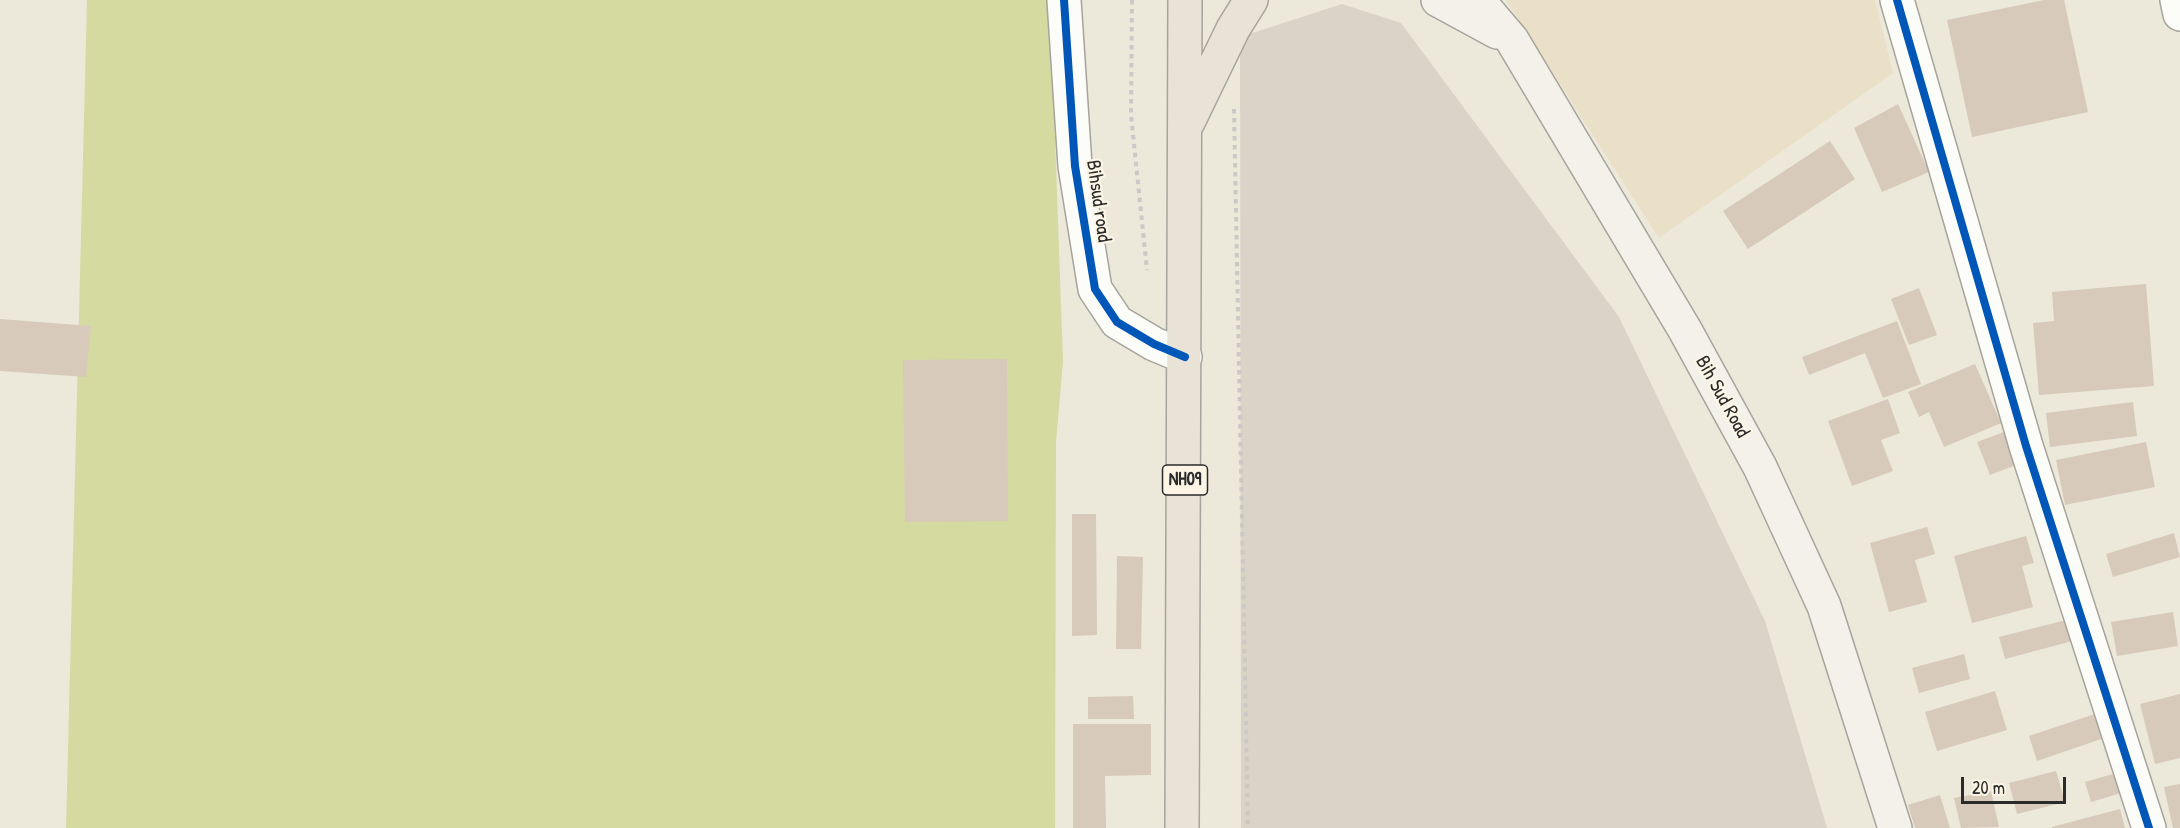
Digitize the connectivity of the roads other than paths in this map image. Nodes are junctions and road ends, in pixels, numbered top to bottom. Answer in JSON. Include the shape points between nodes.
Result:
{"nodes":[{"id":1,"x":1064,"y":0,"type":"edge"},
{"id":2,"x":1185,"y":0,"type":"edge"},
{"id":3,"x":1251,"y":0,"type":"edge"},
{"id":4,"x":1438,"y":0,"type":"edge"},
{"id":5,"x":1478,"y":0,"type":"edge"},
{"id":6,"x":1897,"y":0,"type":"edge"},
{"id":7,"x":2177,"y":0,"type":"edge"},
{"id":8,"x":2180,"y":14,"type":"edge"},
{"id":9,"x":1512,"y":40,"type":"junction"},
{"id":10,"x":1184,"y":131,"type":"junction"},
{"id":11,"x":1185,"y":357,"type":"junction"},
{"id":12,"x":1182,"y":828,"type":"edge"},
{"id":13,"x":1896,"y":828,"type":"edge"},
{"id":14,"x":2149,"y":828,"type":"edge"}],
"edges":[{"from":1,"to":11,"type":"street","name":"Bihsud road","via":[[1076,166],[1095,289],[1117,322]]},
{"from":2,"to":10,"type":"main road","number":"NH09"},
{"from":3,"to":10,"type":"main road","number":"NH09"},
{"from":4,"to":9,"type":"main road"},
{"from":5,"to":9,"type":"main road","name":"Bih Sud Road"},
{"from":6,"to":14,"type":"street","via":[[2026,446]]},
{"from":7,"to":8,"type":"street"},
{"from":9,"to":13,"type":"main road","name":"Bih Sud Road","via":[[1679,320],[1760,467],[1824,606]]},
{"from":10,"to":11,"type":"main road","number":"NH09"},
{"from":11,"to":12,"type":"main road","number":"NH09"}]}
